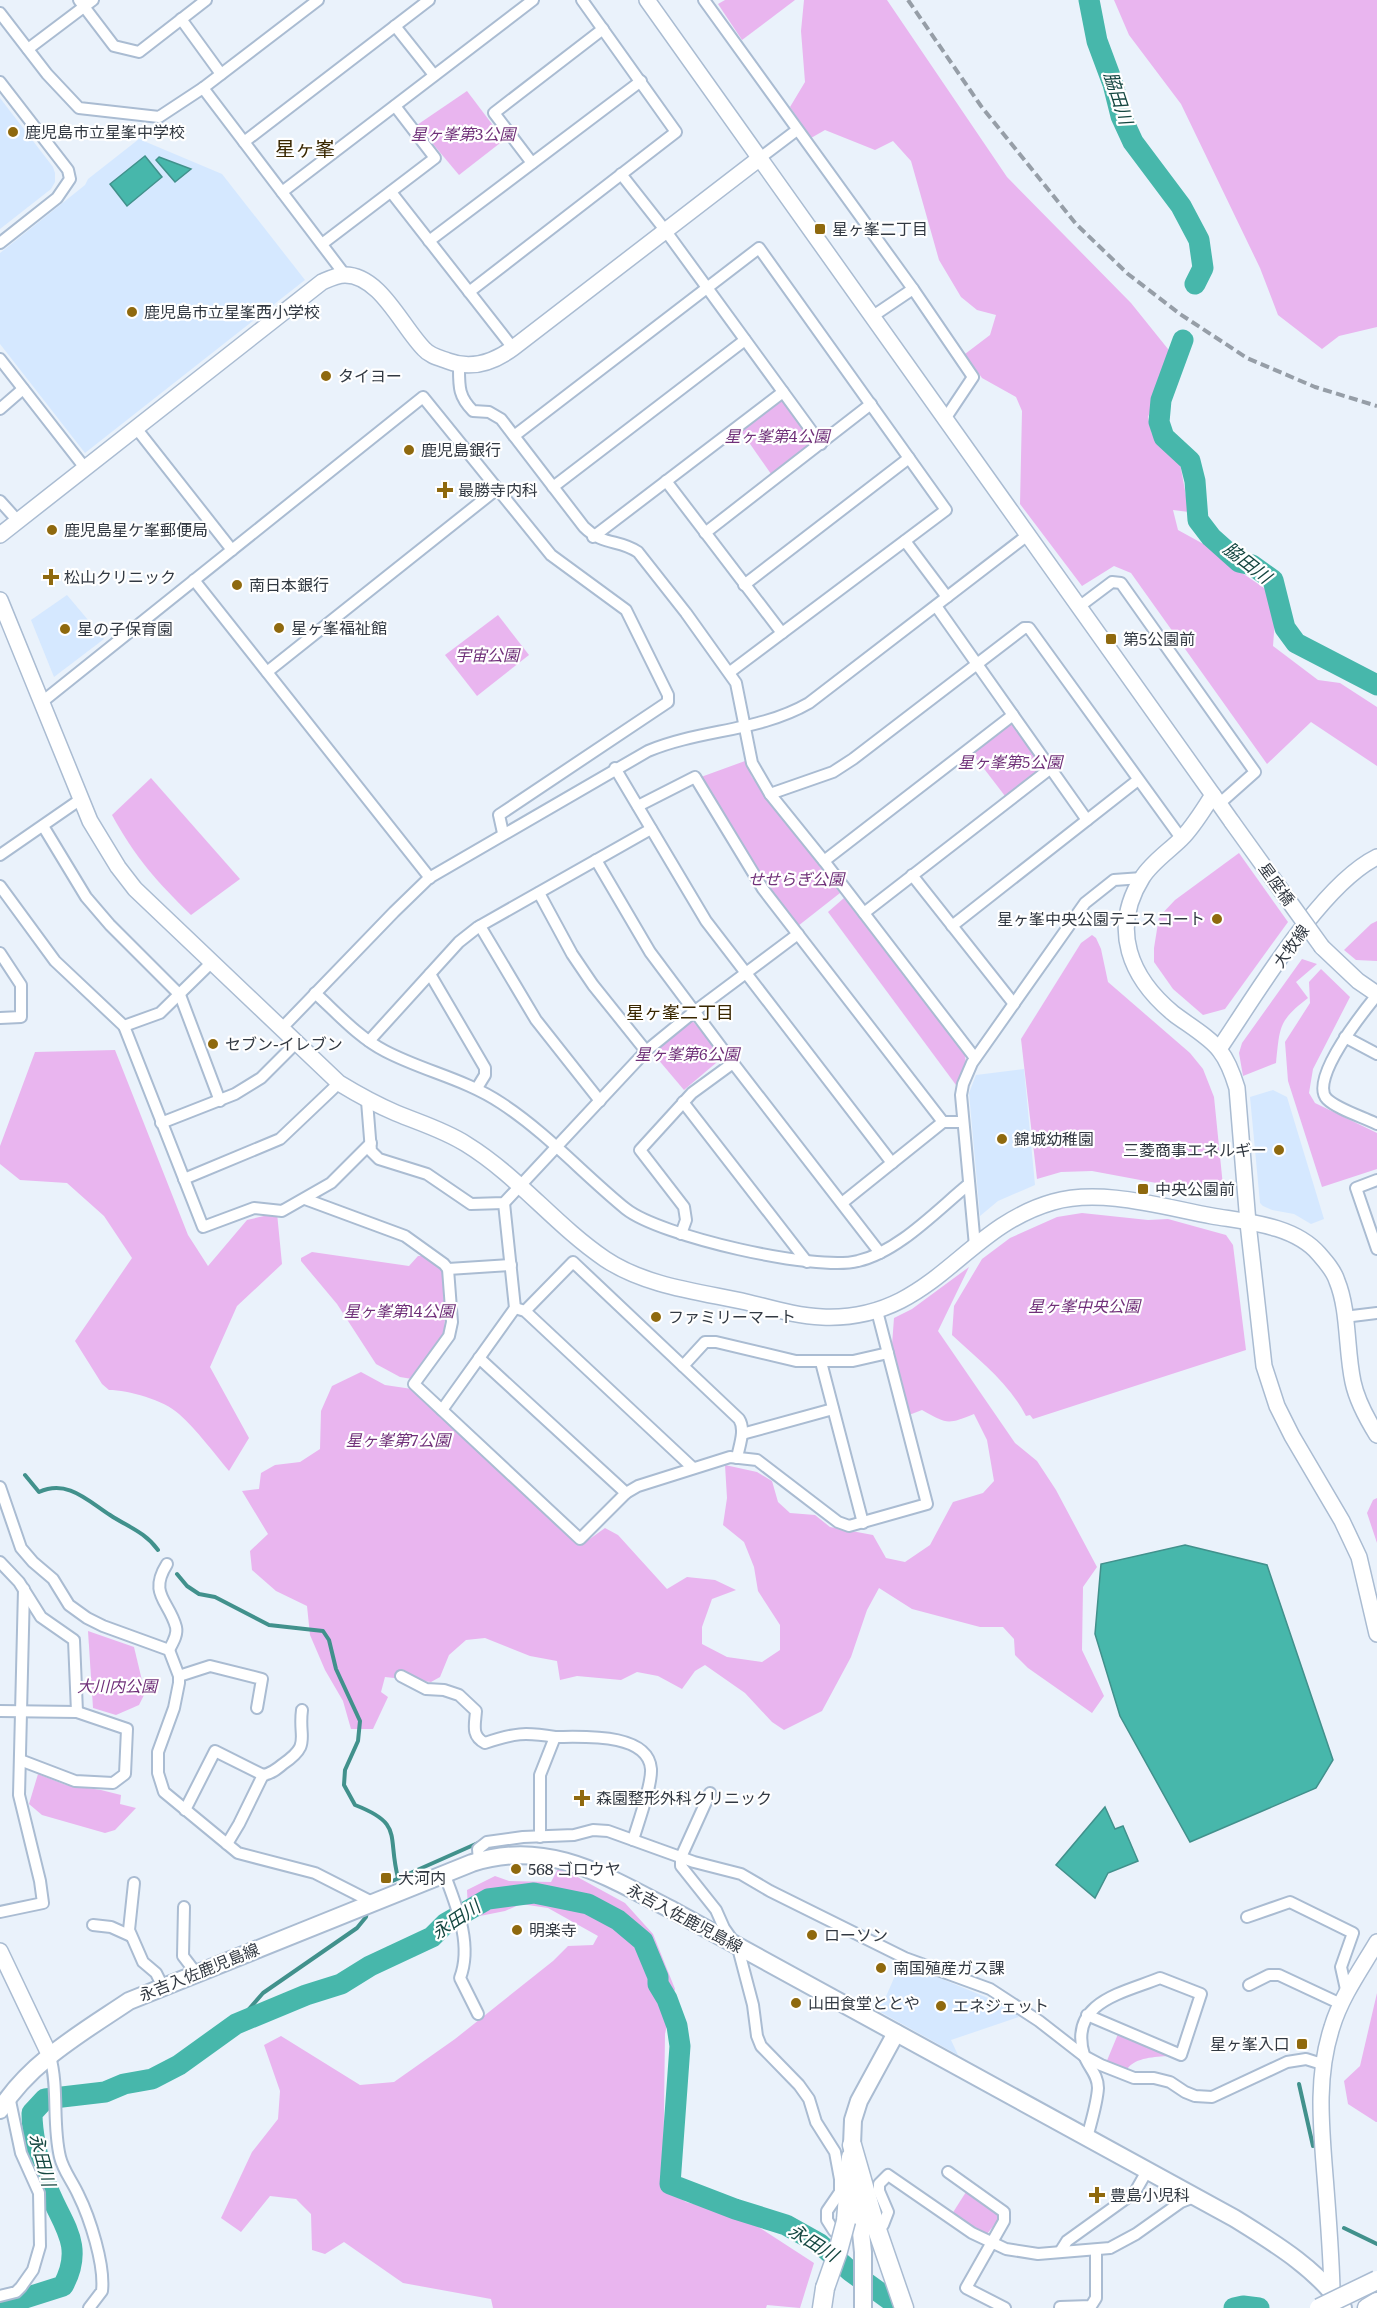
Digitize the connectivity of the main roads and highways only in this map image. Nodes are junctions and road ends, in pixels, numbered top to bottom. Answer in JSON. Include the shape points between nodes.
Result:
{"nodes":[{"id":1,"x":896,"y":2033,"type":"junction"},
{"id":2,"x":0,"y":2110,"type":"edge"},
{"id":3,"x":852,"y":2145,"type":"junction"},
{"id":4,"x":1377,"y":2282,"type":"edge"},
{"id":5,"x":1377,"y":2302,"type":"edge"},
{"id":6,"x":863,"y":2305,"type":"edge"},
{"id":7,"x":822,"y":2308,"type":"edge"},
{"id":8,"x":904,"y":2308,"type":"edge"},
{"id":9,"x":1320,"y":2308,"type":"edge"},
{"id":10,"x":1334,"y":2308,"type":"edge"},
{"id":11,"x":1343,"y":2308,"type":"edge"},
{"id":12,"x":1367,"y":2308,"type":"edge"}],
"edges":[{"from":1,"to":2,"type":"main road","name":"永吉入佐鹿児島線","via":[[591,1869],[556,1857],[503,1854],[444,1873],[129,2001],[30,2072]]},
{"from":1,"to":3,"type":"main road","via":[[859,2101]]},
{"from":1,"to":11,"type":"main road","name":"永吉入佐鹿児島線","via":[[1268,2239],[1332,2289]]},
{"from":3,"to":6,"type":"main road"},
{"from":3,"to":7,"type":"highway","bridge":true,"via":[[838,2251]]},
{"from":3,"to":8,"type":"highway"},
{"from":4,"to":9,"type":"highway","bridge":true},
{"from":4,"to":10,"type":"highway","bridge":true},
{"from":5,"to":12,"type":"highway"}]}
